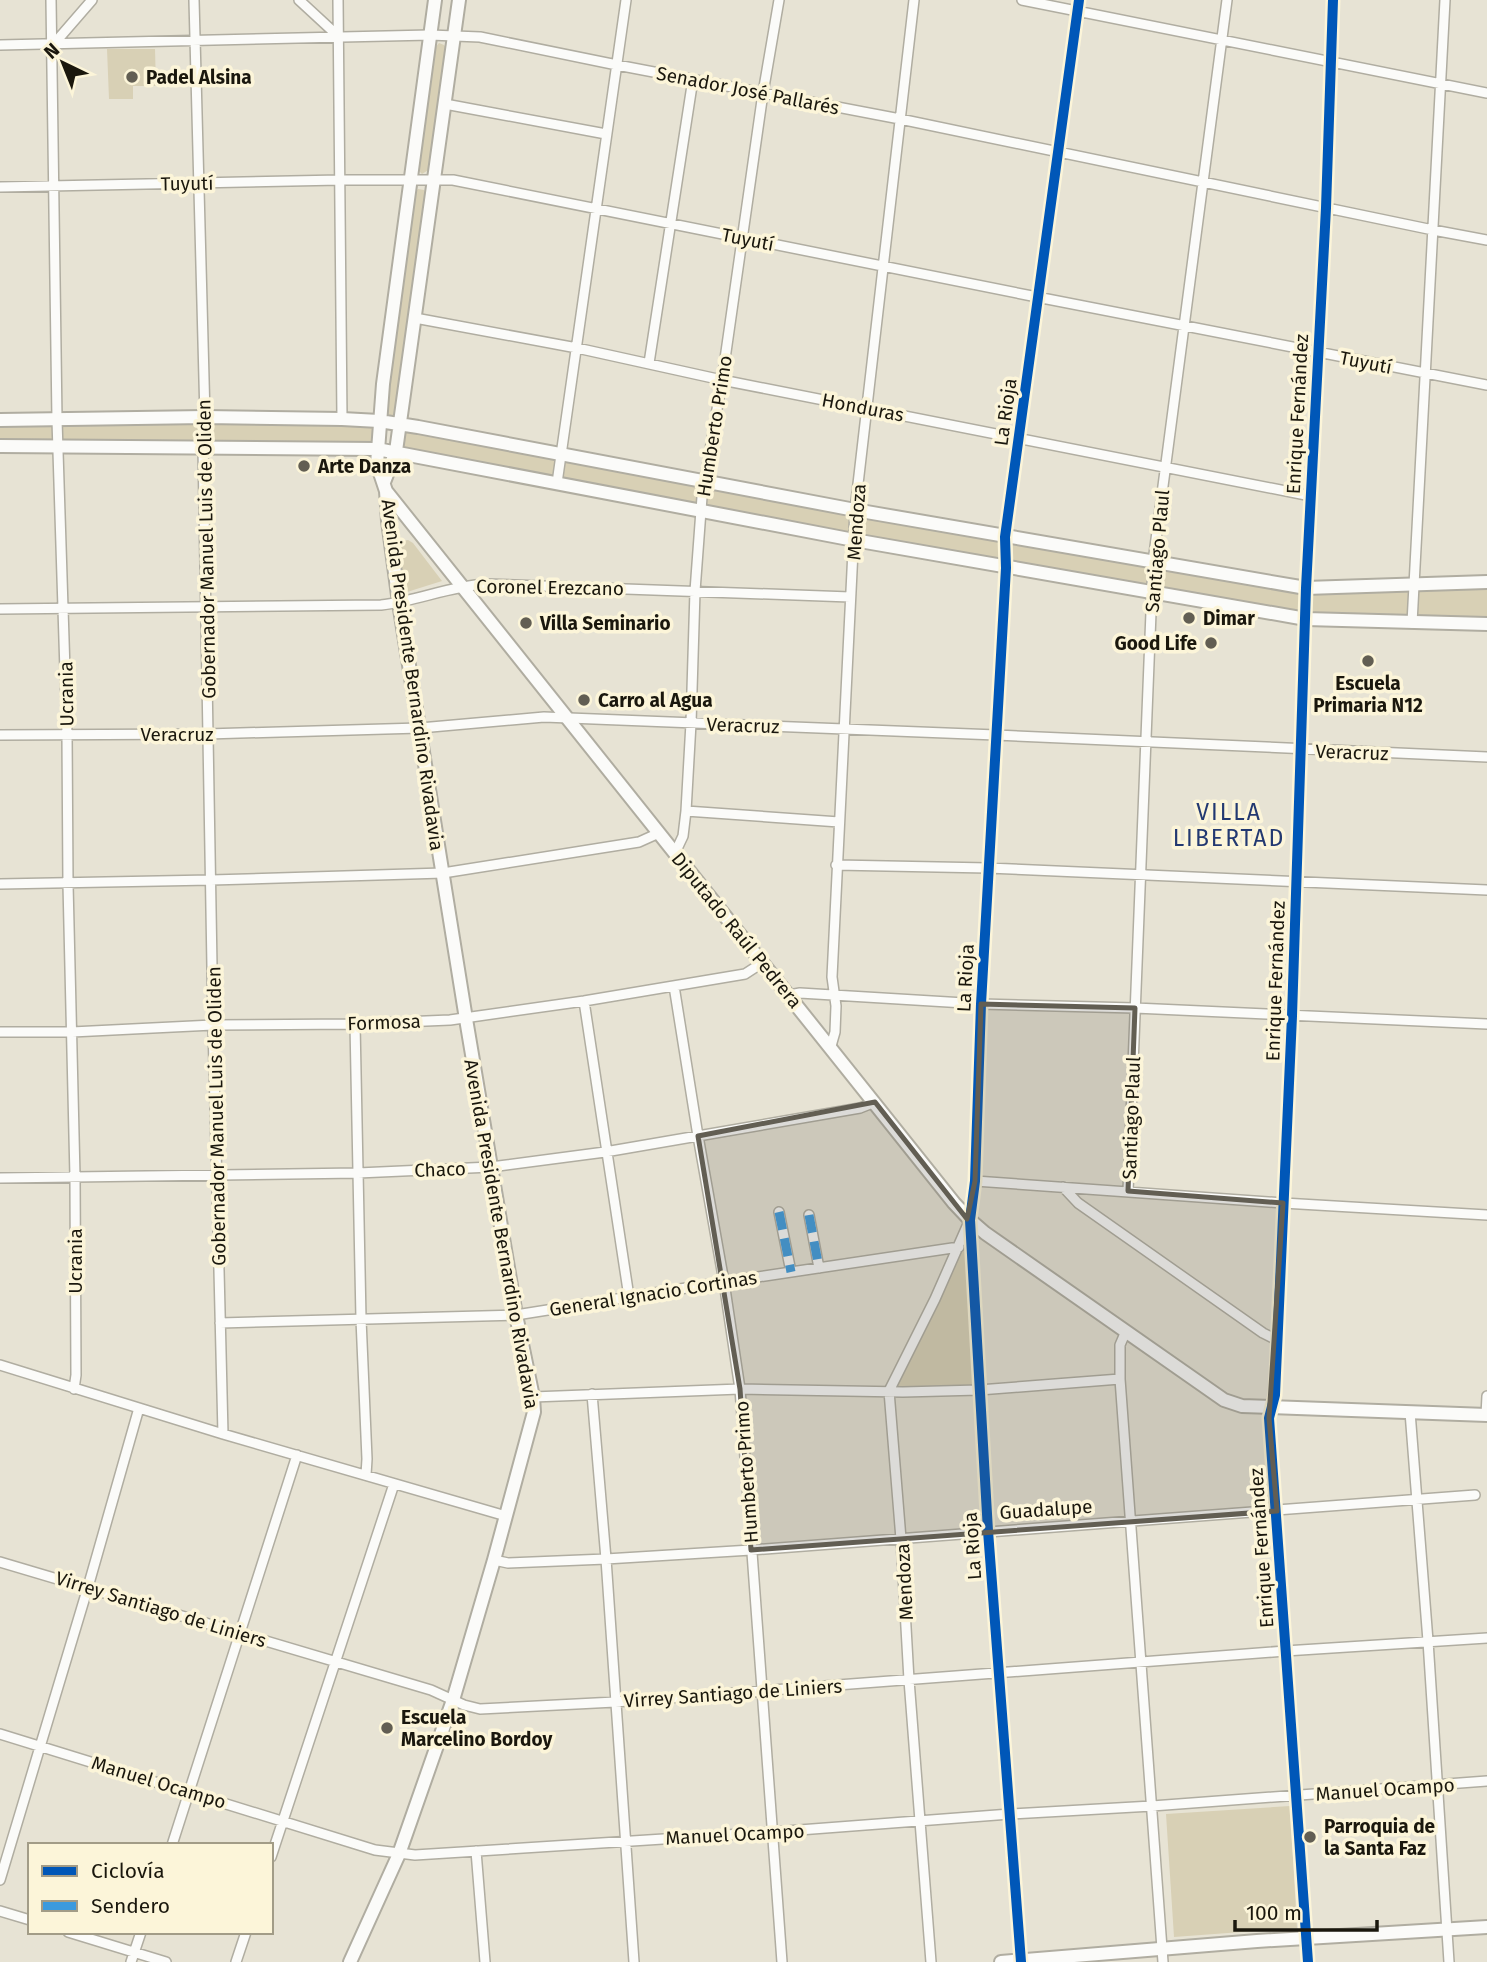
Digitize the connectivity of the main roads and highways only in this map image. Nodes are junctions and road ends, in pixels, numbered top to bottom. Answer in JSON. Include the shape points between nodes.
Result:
{"nodes":[{"id":1,"x":435,"y":0,"type":"edge"},
{"id":2,"x":459,"y":0,"type":"edge"},
{"id":3,"x":0,"y":420,"type":"edge"},
{"id":4,"x":379,"y":421,"type":"junction"},
{"id":5,"x":400,"y":424,"type":"junction"},
{"id":6,"x":0,"y":446,"type":"edge"},
{"id":7,"x":377,"y":449,"type":"junction"},
{"id":8,"x":396,"y":452,"type":"junction"},
{"id":9,"x":385,"y":486,"type":"junction"},
{"id":10,"x":1487,"y":582,"type":"edge"},
{"id":11,"x":1487,"y":624,"type":"edge"},
{"id":12,"x":1487,"y":1415,"type":"edge"},
{"id":13,"x":1487,"y":1927,"type":"edge"},
{"id":14,"x":1163,"y":1955,"type":"edge"},
{"id":15,"x":1021,"y":1961,"type":"edge"},
{"id":16,"x":350,"y":1962,"type":"edge"},
{"id":17,"x":1001,"y":1962,"type":"edge"}],
"edges":[{"from":1,"to":4,"type":"main road","name":"Avenida Presidente Bernardino Rivadavia"},
{"from":2,"to":5,"type":"main road","name":"Avenida Presidente Bernardino Rivadavia"},
{"from":3,"to":4,"type":"main road","via":[[205,417]]},
{"from":4,"to":5,"type":"main road"},
{"from":4,"to":7,"type":"main road","name":"Avenida Presidente Bernardino Rivadavia"},
{"from":5,"to":8,"type":"main road","name":"Avenida Presidente Bernardino Rivadavia"},
{"from":5,"to":10,"type":"main road","via":[[855,510],[1306,588]]},
{"from":6,"to":7,"type":"main road"},
{"from":7,"to":8,"type":"main road"},
{"from":7,"to":9,"type":"main road","name":"Avenida Presidente Bernardino Rivadavia"},
{"from":8,"to":9,"type":"main road","name":"Avenida Presidente Bernardino Rivadavia"},
{"from":8,"to":11,"type":"main road","via":[[1006,568],[1306,619]]},
{"from":9,"to":12,"type":"main road","name":"Diputado Raúl Pedrera","via":[[762,963],[985,1233],[1224,1400],[1242,1406]]},
{"from":9,"to":16,"type":"main road","name":"Avenida Presidente Bernardino Rivadavia","via":[[399,603],[533,1397],[533,1421],[453,1700],[399,1854]]},
{"from":13,"to":14,"type":"main road","via":[[1307,1938]]},
{"from":14,"to":15,"type":"main road"},
{"from":15,"to":17,"type":"main road"}]}
